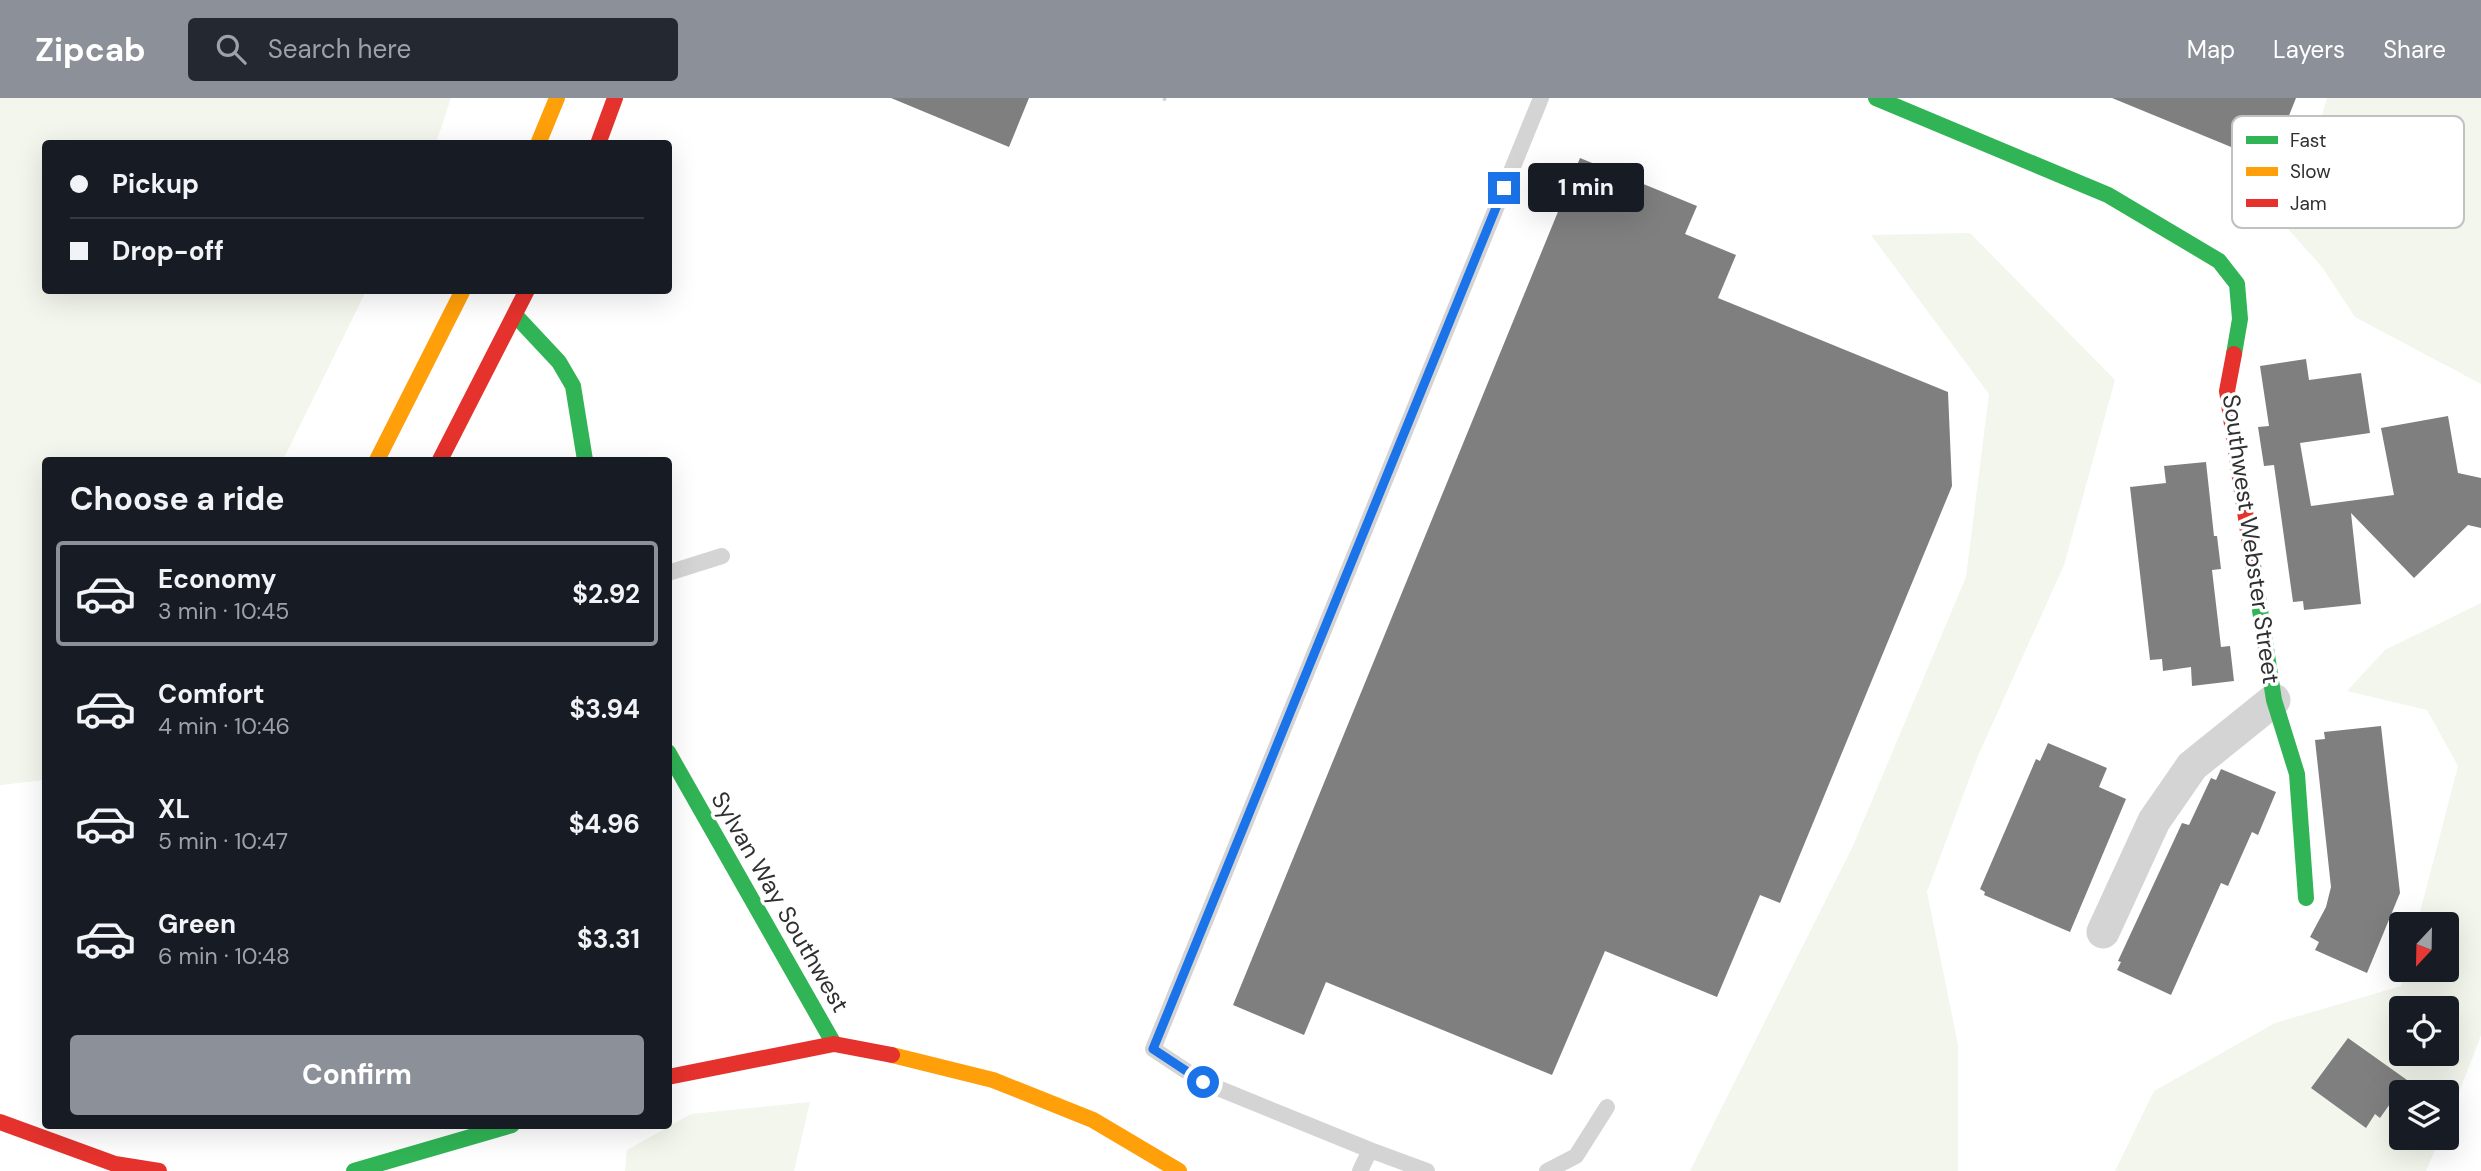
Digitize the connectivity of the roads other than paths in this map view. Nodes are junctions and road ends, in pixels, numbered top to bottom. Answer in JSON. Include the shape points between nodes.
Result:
{"nodes":[{"id":1,"x":557,"y":98,"type":"edge"},
{"id":2,"x":615,"y":98,"type":"edge"},
{"id":3,"x":1541,"y":98,"type":"edge"},
{"id":4,"x":1876,"y":98,"type":"edge"},
{"id":5,"x":540,"y":140,"type":"edge"},
{"id":6,"x":599,"y":140,"type":"edge"},
{"id":7,"x":461,"y":294,"type":"edge"},
{"id":8,"x":514,"y":294,"type":"edge"},
{"id":9,"x":525,"y":294,"type":"edge"},
{"id":10,"x":515,"y":315,"type":"junction"},
{"id":11,"x":379,"y":457,"type":"edge"},
{"id":12,"x":442,"y":457,"type":"edge"},
{"id":13,"x":585,"y":457,"type":"edge"},
{"id":14,"x":722,"y":556,"type":"dead end"},
{"id":15,"x":672,"y":572,"type":"edge"},
{"id":16,"x":2274,"y":700,"type":"junction"},
{"id":17,"x":672,"y":759,"type":"edge"},
{"id":18,"x":2306,"y":898,"type":"dead end"},
{"id":19,"x":2104,"y":932,"type":"dead end"},
{"id":20,"x":834,"y":1044,"type":"junction"},
{"id":21,"x":672,"y":1076,"type":"edge"},
{"id":22,"x":1607,"y":1107,"type":"dead end"},
{"id":23,"x":0,"y":1122,"type":"edge"},
{"id":24,"x":66,"y":1129,"type":"edge"},
{"id":25,"x":498,"y":1129,"type":"edge"},
{"id":26,"x":58,"y":1145,"type":"junction"},
{"id":27,"x":1370,"y":1150,"type":"junction"},
{"id":28,"x":49,"y":1162,"type":"dead end"},
{"id":29,"x":159,"y":1171,"type":"edge"},
{"id":30,"x":354,"y":1171,"type":"edge"},
{"id":31,"x":1179,"y":1171,"type":"edge"},
{"id":32,"x":1360,"y":1171,"type":"edge"},
{"id":33,"x":1427,"y":1171,"type":"edge"},
{"id":34,"x":1546,"y":1171,"type":"edge"}],
"edges":[{"from":1,"to":5,"type":"street"},
{"from":2,"to":6,"type":"street"},
{"from":3,"to":27,"type":"lane","via":[[1153,1049],[1203,1082]]},
{"from":4,"to":16,"type":"street","name":"Southwest Webster Street","via":[[2108,195],[2220,261],[2236,284],[2240,319],[2227,391]]},
{"from":7,"to":11,"type":"street"},
{"from":8,"to":10,"type":"street"},
{"from":9,"to":10,"type":"street"},
{"from":10,"to":12,"type":"street"},
{"from":10,"to":13,"type":"street","via":[[559,362],[573,386]]},
{"from":14,"to":15,"type":"lane"},
{"from":16,"to":18,"type":"street","name":"Southwest Webster Street","via":[[2297,774]]},
{"from":16,"to":19,"type":"street","name":"Southwest Webster Street","via":[[2192,766],[2154,821]]},
{"from":17,"to":20,"type":"street","name":"Sylvan Way Southwest"},
{"from":20,"to":21,"type":"street"},
{"from":20,"to":31,"type":"street","name":"Sylvan Way Southwest","via":[[921,1060],[993,1080],[1093,1120]]},
{"from":22,"to":34,"type":"lane","via":[[1576,1156]]},
{"from":23,"to":26,"type":"street"},
{"from":24,"to":26,"type":"street"},
{"from":25,"to":30,"type":"street"},
{"from":26,"to":28,"type":"street"},
{"from":26,"to":29,"type":"street","via":[[115,1164]]},
{"from":27,"to":32,"type":"lane"},
{"from":27,"to":33,"type":"lane"}]}
